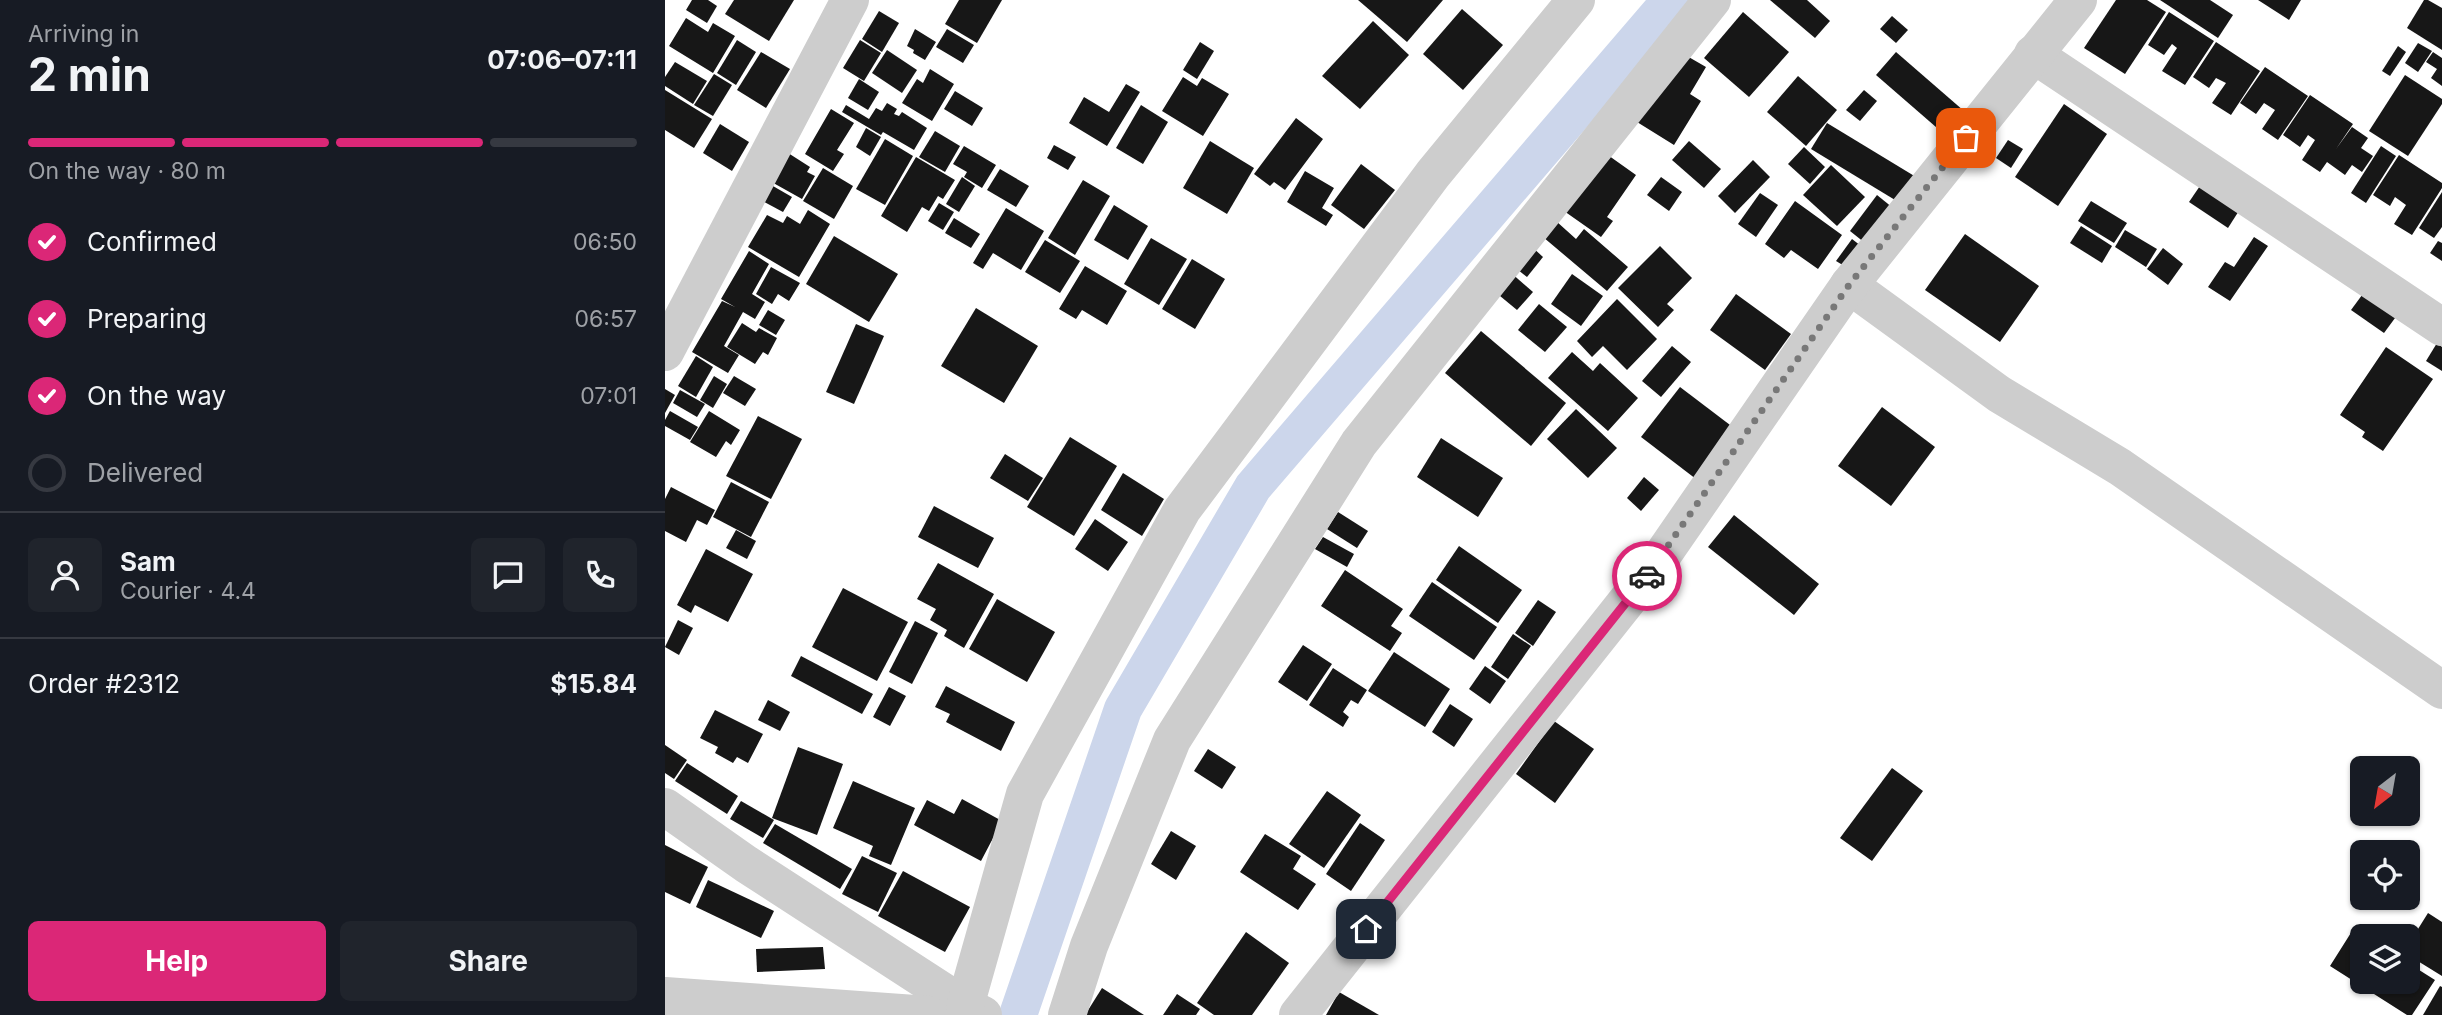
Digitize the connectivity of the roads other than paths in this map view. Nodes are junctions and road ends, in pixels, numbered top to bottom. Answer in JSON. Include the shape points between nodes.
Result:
{"nodes":[{"id":1,"x":850,"y":0,"type":"edge"},
{"id":2,"x":1576,"y":0,"type":"edge"},
{"id":3,"x":1712,"y":0,"type":"edge"},
{"id":4,"x":2078,"y":0,"type":"edge"},
{"id":5,"x":2033,"y":54,"type":"junction"},
{"id":6,"x":1849,"y":285,"type":"junction"},
{"id":7,"x":2442,"y":327,"type":"edge"},
{"id":8,"x":665,"y":352,"type":"edge"},
{"id":9,"x":2442,"y":690,"type":"edge"},
{"id":10,"x":665,"y":807,"type":"edge"},
{"id":11,"x":665,"y":996,"type":"edge"},
{"id":12,"x":959,"y":1012,"type":"edge"},
{"id":13,"x":1067,"y":1015,"type":"edge"},
{"id":14,"x":1298,"y":1015,"type":"edge"}],
"edges":[{"from":1,"to":8,"type":"street"},
{"from":2,"to":12,"type":"street","via":[[1433,174],[1182,510],[1025,794]]},
{"from":3,"to":13,"type":"street","via":[[1359,443],[1172,740],[1089,946]]},
{"from":4,"to":5,"type":"street"},
{"from":5,"to":6,"type":"street"},
{"from":5,"to":7,"type":"street"},
{"from":6,"to":9,"type":"street","via":[[1999,394],[2120,467]]},
{"from":6,"to":14,"type":"street","via":[[1657,564]]},
{"from":10,"to":12,"type":"street"},
{"from":11,"to":12,"type":"street"}]}
